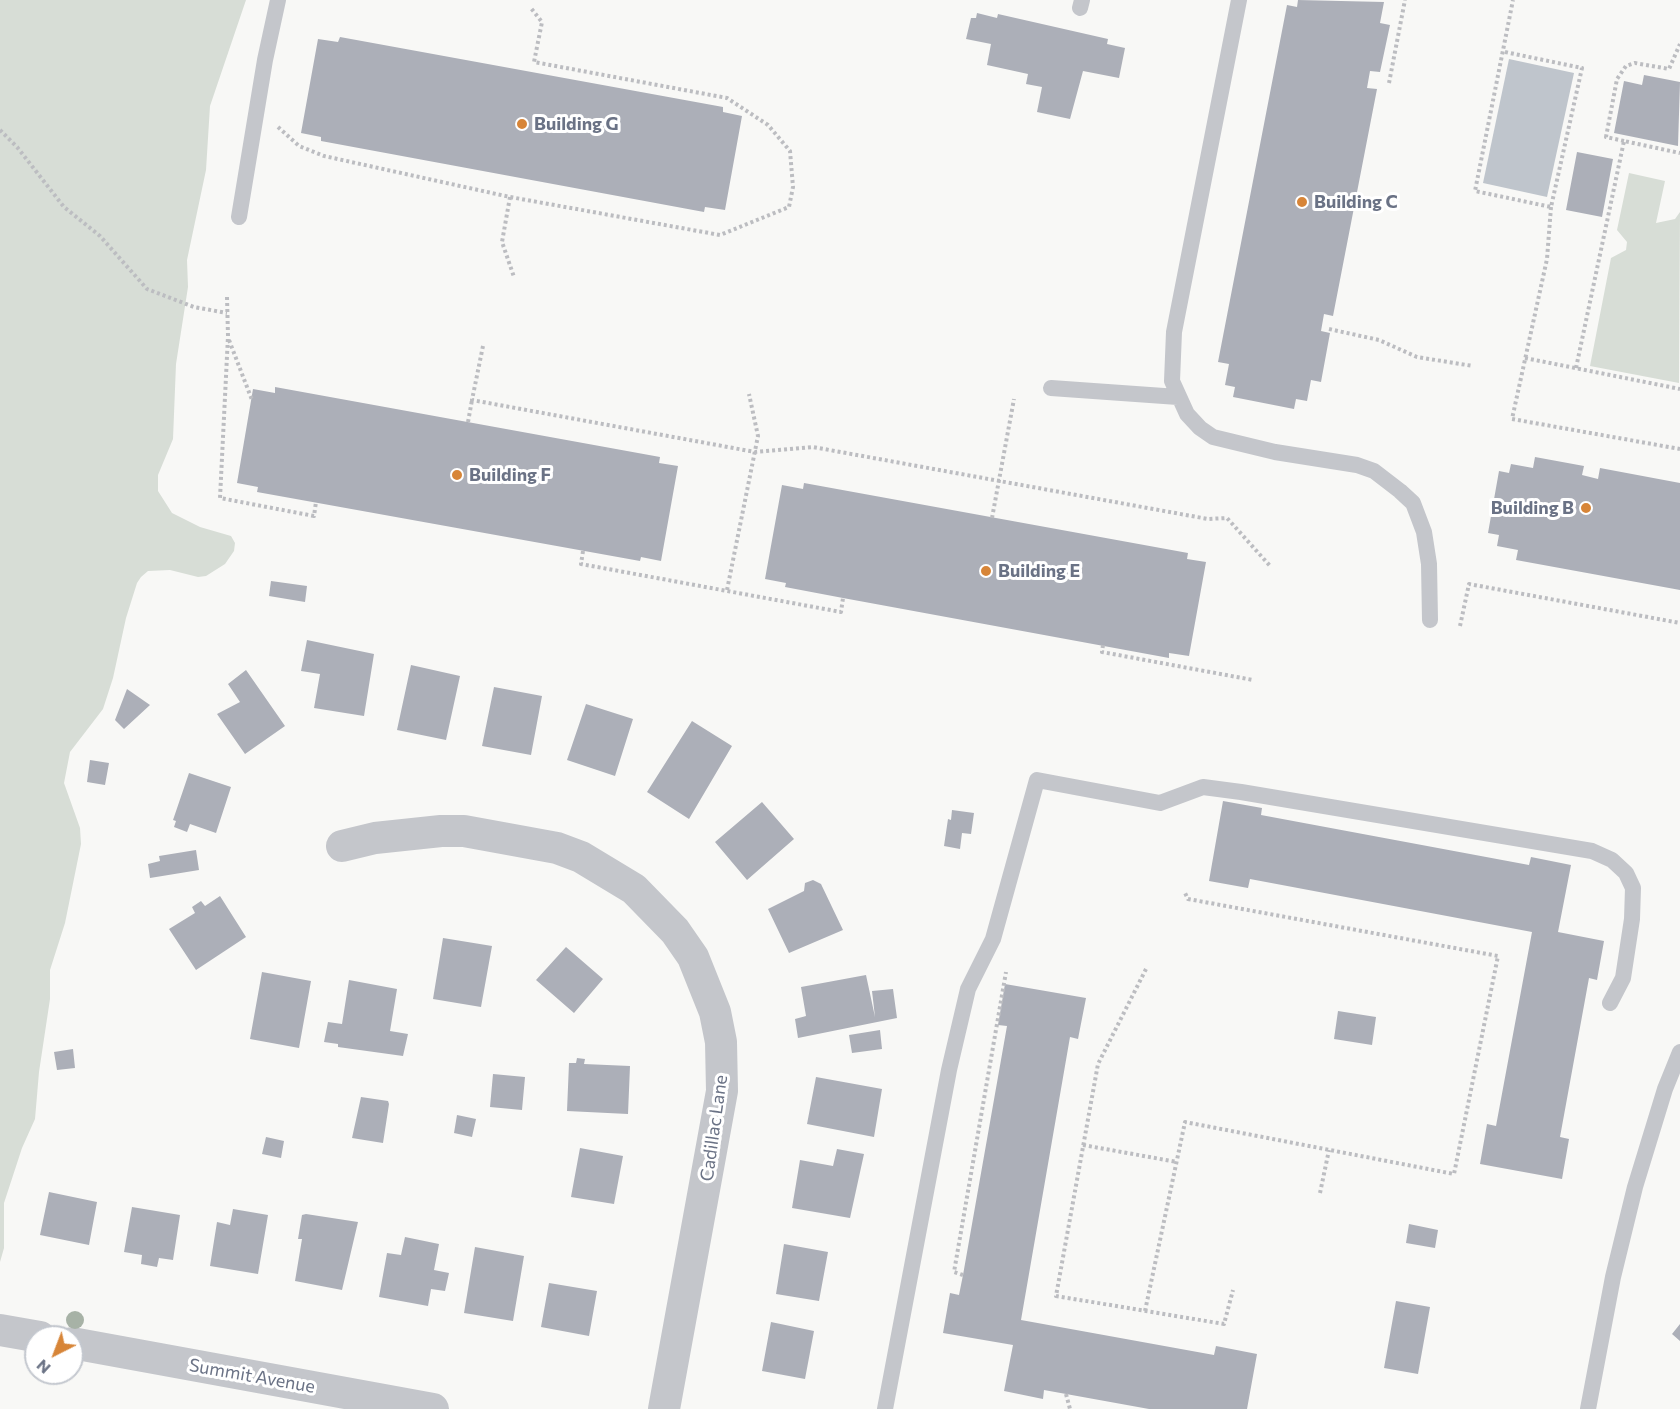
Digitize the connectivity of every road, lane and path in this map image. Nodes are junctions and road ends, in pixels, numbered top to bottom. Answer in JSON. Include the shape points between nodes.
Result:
{"nodes":[{"id":1,"x":278,"y":0,"type":"edge"},
{"id":2,"x":1239,"y":0,"type":"edge"},
{"id":3,"x":1405,"y":0,"type":"edge"},
{"id":4,"x":1513,"y":0,"type":"edge"},
{"id":5,"x":530,"y":7,"type":"dead end"},
{"id":6,"x":1680,"y":44,"type":"edge"},
{"id":7,"x":1505,"y":52,"type":"junction"},
{"id":8,"x":1678,"y":53,"type":"edge"},
{"id":9,"x":1389,"y":83,"type":"dead end"},
{"id":10,"x":257,"y":109,"type":"junction"},
{"id":11,"x":0,"y":130,"type":"edge"},
{"id":12,"x":1624,"y":141,"type":"junction"},
{"id":13,"x":1680,"y":153,"type":"edge"},
{"id":14,"x":510,"y":197,"type":"junction"},
{"id":15,"x":1551,"y":207,"type":"junction"},
{"id":16,"x":239,"y":216,"type":"dead end"},
{"id":17,"x":514,"y":277,"type":"dead end"},
{"id":18,"x":226,"y":297,"type":"dead end"},
{"id":19,"x":227,"y":313,"type":"junction"},
{"id":20,"x":1329,"y":329,"type":"dead end"},
{"id":21,"x":228,"y":336,"type":"junction"},
{"id":22,"x":483,"y":346,"type":"dead end"},
{"id":23,"x":1525,"y":358,"type":"junction"},
{"id":24,"x":1473,"y":366,"type":"dead end"},
{"id":25,"x":1576,"y":368,"type":"junction"},
{"id":26,"x":1052,"y":388,"type":"dead end"},
{"id":27,"x":1680,"y":388,"type":"edge"},
{"id":28,"x":749,"y":394,"type":"dead end"},
{"id":29,"x":1178,"y":397,"type":"junction"},
{"id":30,"x":1014,"y":399,"type":"dead end"},
{"id":31,"x":252,"y":400,"type":"dead end"},
{"id":32,"x":472,"y":400,"type":"junction"},
{"id":33,"x":468,"y":422,"type":"dead end"},
{"id":34,"x":1680,"y":449,"type":"edge"},
{"id":35,"x":755,"y":452,"type":"junction"},
{"id":36,"x":999,"y":481,"type":"junction"},
{"id":37,"x":316,"y":502,"type":"dead end"},
{"id":38,"x":992,"y":518,"type":"dead end"},
{"id":39,"x":582,"y":551,"type":"dead end"},
{"id":40,"x":1271,"y":567,"type":"dead end"},
{"id":41,"x":727,"y":590,"type":"junction"},
{"id":42,"x":843,"y":598,"type":"dead end"},
{"id":43,"x":1430,"y":620,"type":"dead end"},
{"id":44,"x":1680,"y":623,"type":"edge"},
{"id":45,"x":1460,"y":626,"type":"dead end"},
{"id":46,"x":1103,"y":645,"type":"dead end"},
{"id":47,"x":1253,"y":680,"type":"dead end"},
{"id":48,"x":342,"y":846,"type":"dead end"},
{"id":49,"x":1185,"y":893,"type":"dead end"},
{"id":50,"x":1007,"y":966,"type":"dead end"},
{"id":51,"x":1146,"y":969,"type":"dead end"},
{"id":52,"x":1610,"y":1003,"type":"dead end"},
{"id":53,"x":1680,"y":1052,"type":"edge"},
{"id":54,"x":1083,"y":1145,"type":"junction"},
{"id":55,"x":1329,"y":1150,"type":"junction"},
{"id":56,"x":1176,"y":1162,"type":"junction"},
{"id":57,"x":1320,"y":1193,"type":"dead end"},
{"id":58,"x":963,"y":1275,"type":"dead end"},
{"id":59,"x":1233,"y":1290,"type":"dead end"},
{"id":60,"x":1145,"y":1311,"type":"junction"},
{"id":61,"x":0,"y":1330,"type":"edge"},
{"id":62,"x":24,"y":1334,"type":"edge"},
{"id":63,"x":84,"y":1345,"type":"edge"},
{"id":64,"x":1066,"y":1394,"type":"dead end"},
{"id":65,"x":433,"y":1409,"type":"edge"},
{"id":66,"x":664,"y":1409,"type":"edge"},
{"id":67,"x":885,"y":1409,"type":"edge"},
{"id":68,"x":1070,"y":1409,"type":"edge"},
{"id":69,"x":1588,"y":1409,"type":"edge"}],
"edges":[{"from":1,"to":10,"type":"lane"},
{"from":2,"to":29,"type":"lane","via":[[1174,332],[1172,381]]},
{"from":3,"to":9,"type":"path"},
{"from":4,"to":7,"type":"path"},
{"from":5,"to":14,"type":"path","via":[[542,22],[534,62],[727,98],[768,125],[790,152],[793,188],[789,207],[720,236]]},
{"from":6,"to":8,"type":"path"},
{"from":7,"to":15,"type":"path","via":[[1475,191]]},
{"from":7,"to":15,"type":"path","via":[[1582,68]]},
{"from":8,"to":12,"type":"path","via":[[1669,69],[1635,63],[1626,66],[1617,79],[1606,137]]},
{"from":10,"to":14,"type":"path","via":[[299,146],[324,156]]},
{"from":10,"to":16,"type":"lane"},
{"from":11,"to":19,"type":"path","via":[[64,207],[100,236],[147,289],[194,307]]},
{"from":12,"to":13,"type":"path"},
{"from":12,"to":25,"type":"path"},
{"from":14,"to":17,"type":"path","via":[[502,242]]},
{"from":15,"to":23,"type":"path","via":[[1547,260]]},
{"from":18,"to":19,"type":"path"},
{"from":19,"to":21,"type":"path"},
{"from":20,"to":24,"type":"path","via":[[1379,340],[1417,357]]},
{"from":21,"to":31,"type":"path"},
{"from":21,"to":37,"type":"path","via":[[220,498],[314,516]]},
{"from":22,"to":32,"type":"path"},
{"from":23,"to":25,"type":"path"},
{"from":23,"to":34,"type":"path","via":[[1512,419]]},
{"from":25,"to":27,"type":"path"},
{"from":26,"to":29,"type":"lane"},
{"from":28,"to":35,"type":"path","via":[[758,436]]},
{"from":29,"to":43,"type":"lane","via":[[1200,428],[1213,436],[1275,452],[1357,465],[1387,478],[1413,503],[1420,518],[1429,564]]},
{"from":30,"to":36,"type":"path"},
{"from":32,"to":33,"type":"path"},
{"from":32,"to":35,"type":"path"},
{"from":35,"to":36,"type":"path","via":[[813,447]]},
{"from":35,"to":41,"type":"path"},
{"from":36,"to":38,"type":"path"},
{"from":36,"to":40,"type":"path","via":[[1208,519],[1227,518]]},
{"from":39,"to":41,"type":"path","via":[[580,564]]},
{"from":41,"to":42,"type":"path","via":[[841,612]]},
{"from":44,"to":45,"type":"path","via":[[1469,584]]},
{"from":46,"to":47,"type":"path","via":[[1102,652]]},
{"from":48,"to":66,"type":"street","name":"Cadillac Lane","via":[[375,838],[464,831],[557,848],[591,862],[634,889],[675,931],[693,957],[715,1012],[721,1042],[722,1091]]},
{"from":49,"to":55,"type":"path","via":[[1188,899],[1498,956],[1454,1174]]},
{"from":50,"to":58,"type":"path","via":[[954,1272]]},
{"from":51,"to":54,"type":"path","via":[[1098,1064]]},
{"from":52,"to":67,"type":"lane","via":[[1623,978],[1633,888],[1626,873],[1612,860],[1592,851],[1203,787],[1160,803],[1037,780],[993,939],[975,969],[963,1011]]},
{"from":53,"to":69,"type":"lane","via":[[1635,1187]]},
{"from":54,"to":56,"type":"path"},
{"from":54,"to":60,"type":"path","via":[[1056,1296]]},
{"from":55,"to":56,"type":"path","via":[[1185,1122]]},
{"from":55,"to":57,"type":"path"},
{"from":56,"to":60,"type":"path"},
{"from":59,"to":60,"type":"path","via":[[1224,1324]]},
{"from":61,"to":62,"type":"street"},
{"from":63,"to":65,"type":"street","name":"Summit Avenue"},
{"from":64,"to":68,"type":"path"}]}
